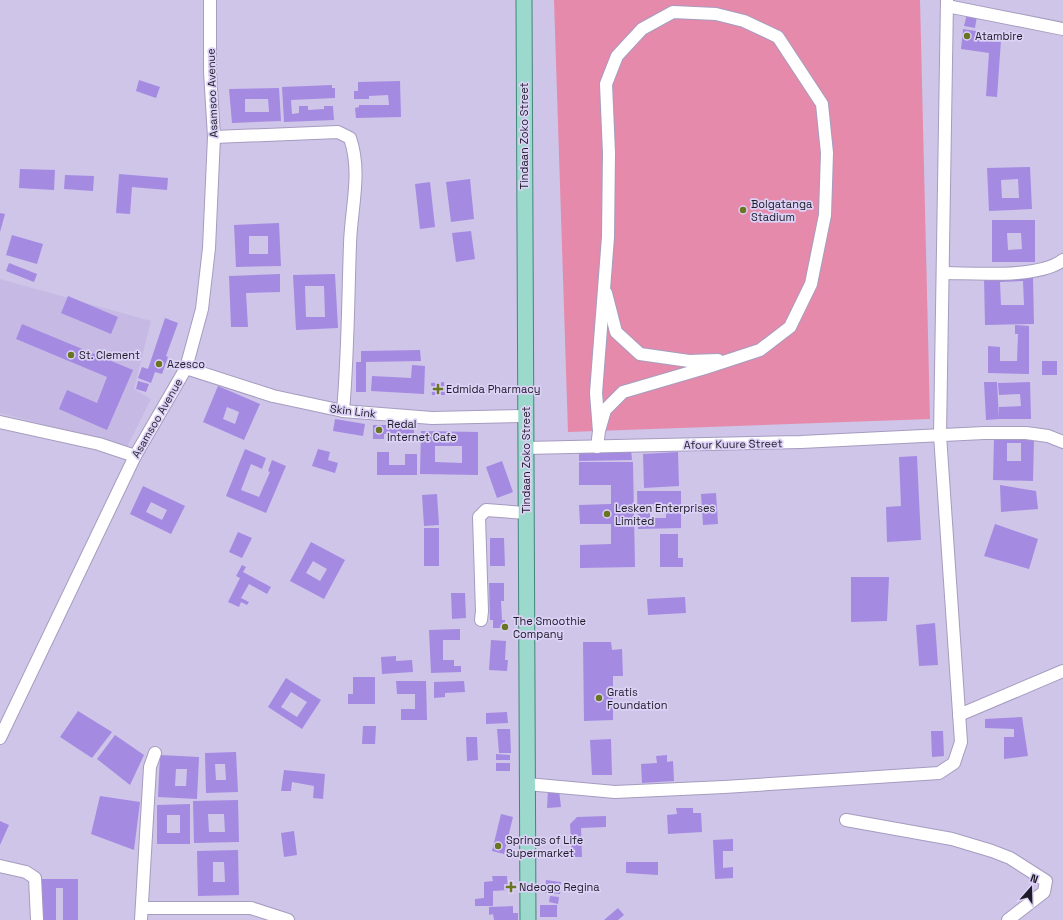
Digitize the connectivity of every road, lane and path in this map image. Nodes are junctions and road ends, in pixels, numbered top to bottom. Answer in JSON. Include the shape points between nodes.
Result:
{"nodes":[{"id":1,"x":210,"y":0,"type":"edge"},
{"id":2,"x":524,"y":0,"type":"edge"},
{"id":3,"x":947,"y":3,"type":"edge"},
{"id":4,"x":1063,"y":29,"type":"edge"},
{"id":5,"x":214,"y":137,"type":"junction"},
{"id":6,"x":1063,"y":260,"type":"edge"},
{"id":7,"x":943,"y":273,"type":"junction"},
{"id":8,"x":604,"y":283,"type":"junction"},
{"id":9,"x":731,"y":359,"type":"junction"},
{"id":10,"x":186,"y":368,"type":"junction"},
{"id":11,"x":343,"y":411,"type":"junction"},
{"id":12,"x":525,"y":416,"type":"junction"},
{"id":13,"x":0,"y":422,"type":"edge"},
{"id":14,"x":598,"y":431,"type":"junction"},
{"id":15,"x":940,"y":435,"type":"junction"},
{"id":16,"x":1063,"y":442,"type":"edge"},
{"id":17,"x":597,"y":447,"type":"junction"},
{"id":18,"x":525,"y":448,"type":"junction"},
{"id":19,"x":135,"y":456,"type":"junction"},
{"id":20,"x":526,"y":513,"type":"junction"},
{"id":21,"x":481,"y":620,"type":"dead end"},
{"id":22,"x":1063,"y":670,"type":"edge"},
{"id":23,"x":959,"y":715,"type":"junction"},
{"id":24,"x":0,"y":738,"type":"edge"},
{"id":25,"x":156,"y":753,"type":"dead end"},
{"id":26,"x":527,"y":784,"type":"junction"},
{"id":27,"x":846,"y":820,"type":"dead end"},
{"id":28,"x":0,"y":866,"type":"edge"},
{"id":29,"x":142,"y":908,"type":"junction"},
{"id":30,"x":37,"y":920,"type":"edge"},
{"id":31,"x":141,"y":920,"type":"edge"},
{"id":32,"x":288,"y":920,"type":"edge"},
{"id":33,"x":528,"y":920,"type":"edge"},
{"id":34,"x":1008,"y":920,"type":"edge"}],
"edges":[{"from":1,"to":5,"type":"street","name":"Asamsoo Avenue","via":[[210,72]]},
{"from":2,"to":12,"type":"main road","name":"Tindaan Zoko Street"},
{"from":3,"to":4,"type":"street"},
{"from":3,"to":7,"type":"street"},
{"from":5,"to":10,"type":"street","name":"Asamsoo Avenue","via":[[209,248],[202,309]]},
{"from":5,"to":11,"type":"street","via":[[338,132],[350,138],[356,192],[350,241]]},
{"from":6,"to":7,"type":"street","via":[[1056,266],[1034,272]]},
{"from":7,"to":15,"type":"street"},
{"from":8,"to":9,"type":"street","via":[[616,332],[640,354],[689,361]]},
{"from":8,"to":9,"type":"street","via":[[609,203],[606,84],[616,56],[642,29],[673,12],[716,14],[744,21],[778,37],[822,104],[827,153],[825,215],[811,284],[790,327],[760,350]]},
{"from":8,"to":14,"type":"street","via":[[596,393]]},
{"from":9,"to":14,"type":"street","via":[[624,392],[605,410]]},
{"from":10,"to":11,"type":"street","name":"Skin Link","via":[[273,396]]},
{"from":10,"to":19,"type":"street","name":"Asamsoo Avenue"},
{"from":11,"to":12,"type":"street","name":"Skin Link","via":[[432,418]]},
{"from":12,"to":18,"type":"main road","name":"Tindaan Zoko Street"},
{"from":13,"to":19,"type":"street","via":[[99,444]]},
{"from":14,"to":17,"type":"street"},
{"from":15,"to":16,"type":"street","name":"Afour Kuure Street","via":[[1026,434],[1048,436]]},
{"from":15,"to":17,"type":"street","name":"Afour Kuure Street","via":[[801,442]]},
{"from":15,"to":23,"type":"street"},
{"from":17,"to":18,"type":"street","name":"Afour Kuure Street"},
{"from":18,"to":20,"type":"main road","name":"Tindaan Zoko Street"},
{"from":19,"to":24,"type":"street","name":"Asamsoo Avenue"},
{"from":20,"to":21,"type":"street","via":[[486,510],[479,517]]},
{"from":20,"to":26,"type":"main road","name":"Tindaan Zoko Street"},
{"from":22,"to":23,"type":"street"},
{"from":23,"to":26,"type":"street","via":[[961,742],[954,763],[939,773],[615,792]]},
{"from":25,"to":29,"type":"street","via":[[150,767]]},
{"from":26,"to":33,"type":"main road","name":"Tindaan Zoko Street"},
{"from":27,"to":34,"type":"street","via":[[952,839],[1010,858],[1046,882],[1044,892]]},
{"from":28,"to":30,"type":"street","via":[[26,872],[35,878]]},
{"from":29,"to":31,"type":"street"},
{"from":29,"to":32,"type":"street","via":[[251,908]]}]}
